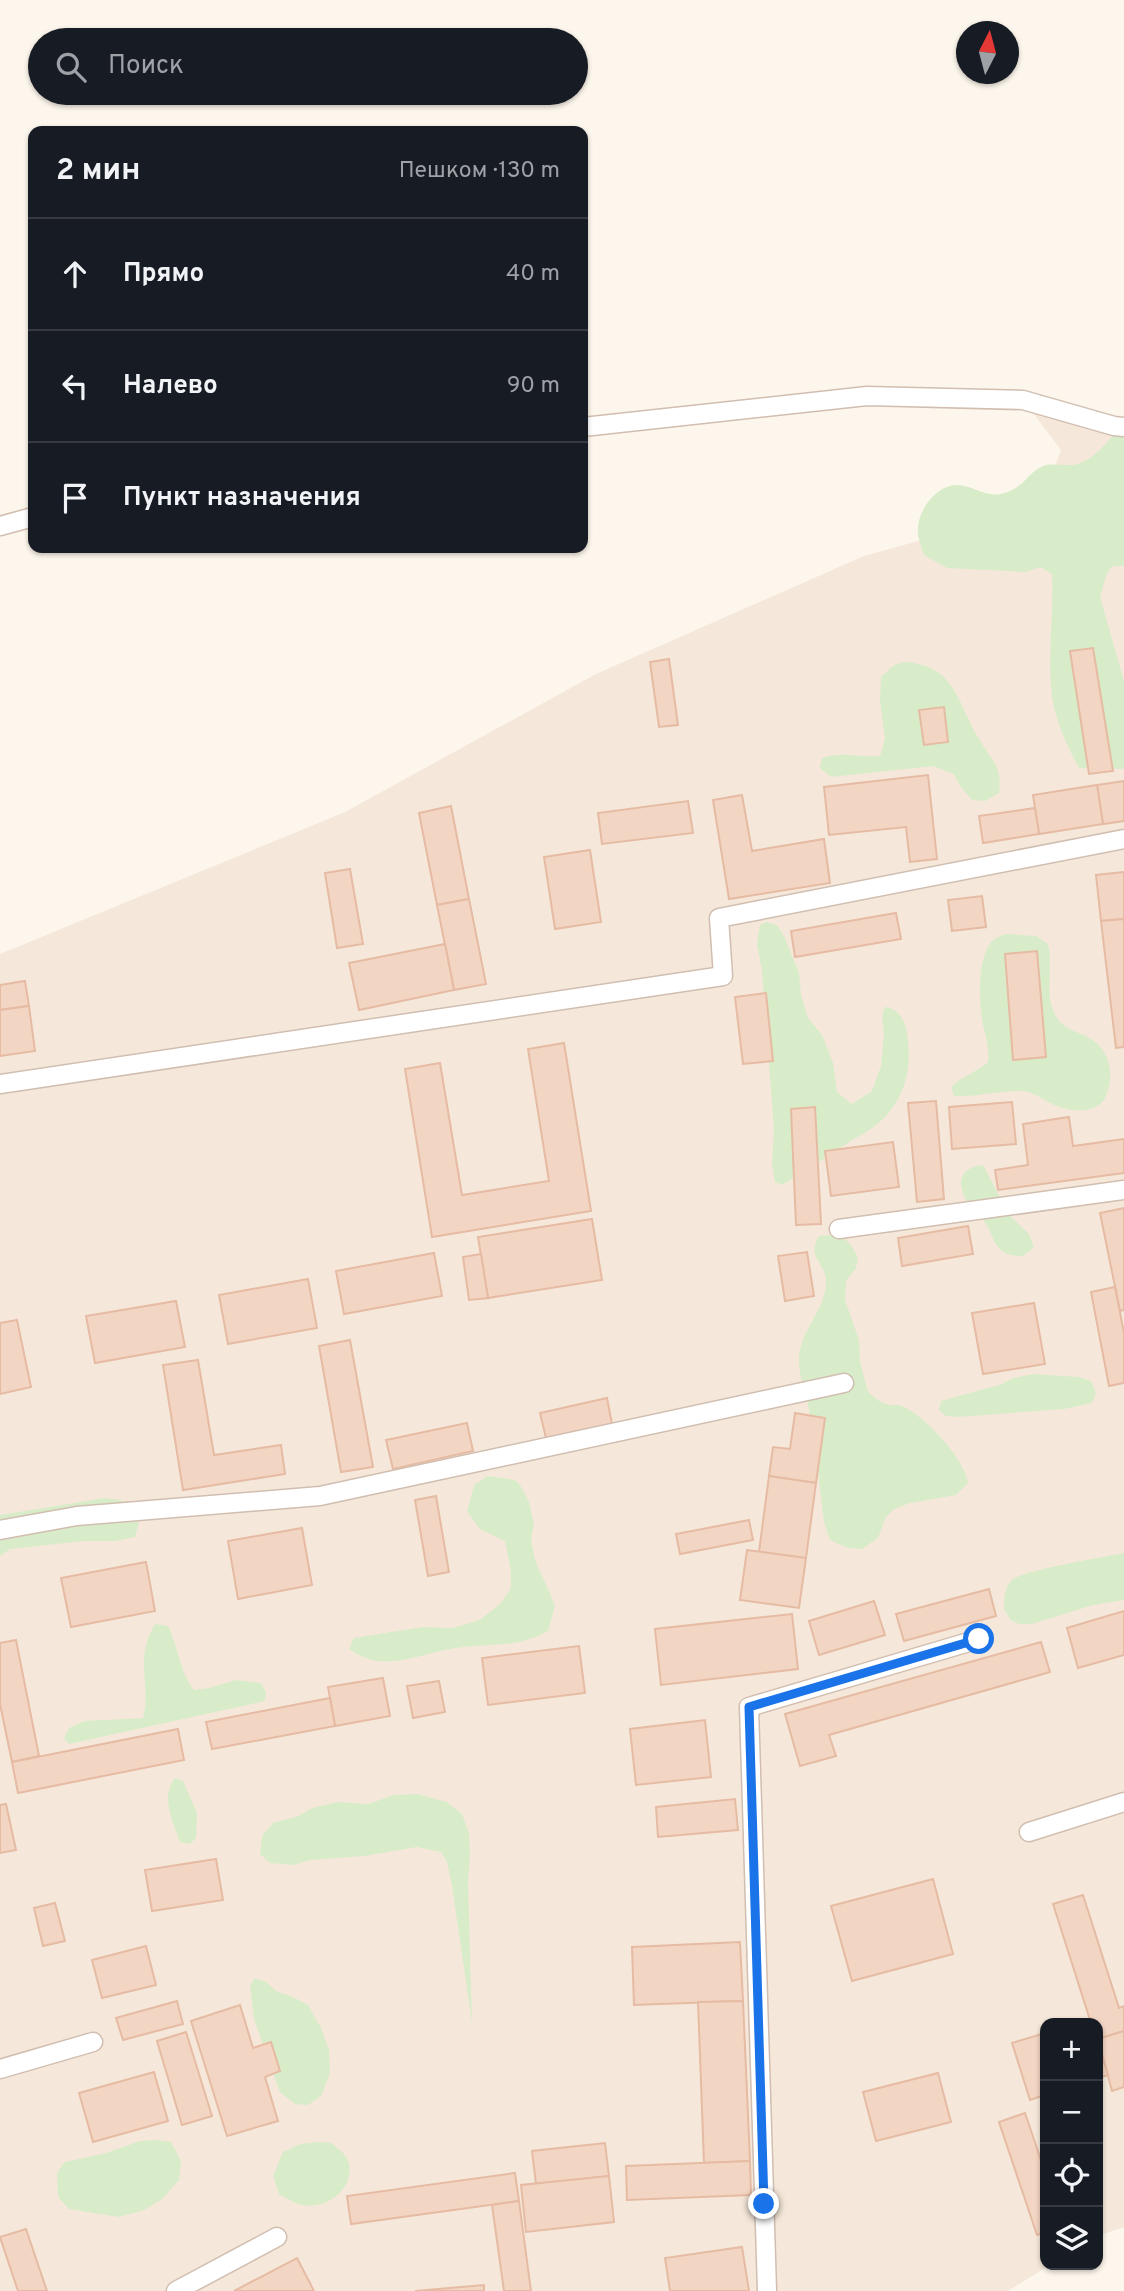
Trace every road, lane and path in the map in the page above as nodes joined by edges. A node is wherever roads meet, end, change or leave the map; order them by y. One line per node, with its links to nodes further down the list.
1 (588, 426): 2 (lane)
2 (1124, 427)
3 (28, 518): 4 (lane)
4 (0, 526)
5 (1124, 839): 6 (lane)
6 (0, 1084)
7 (1124, 1190): 8 (lane)
8 (839, 1229)
9 (844, 1382): 10 (lane)
10 (0, 1530)
11 (979, 1639): 18 (lane)
12 (1124, 1802): 13 (lane)
13 (1028, 1832)
14 (93, 2042): 15 (lane)
15 (0, 2069)
16 (276, 2237): 17 (lane)
17 (176, 2291)
18 (767, 2291)

